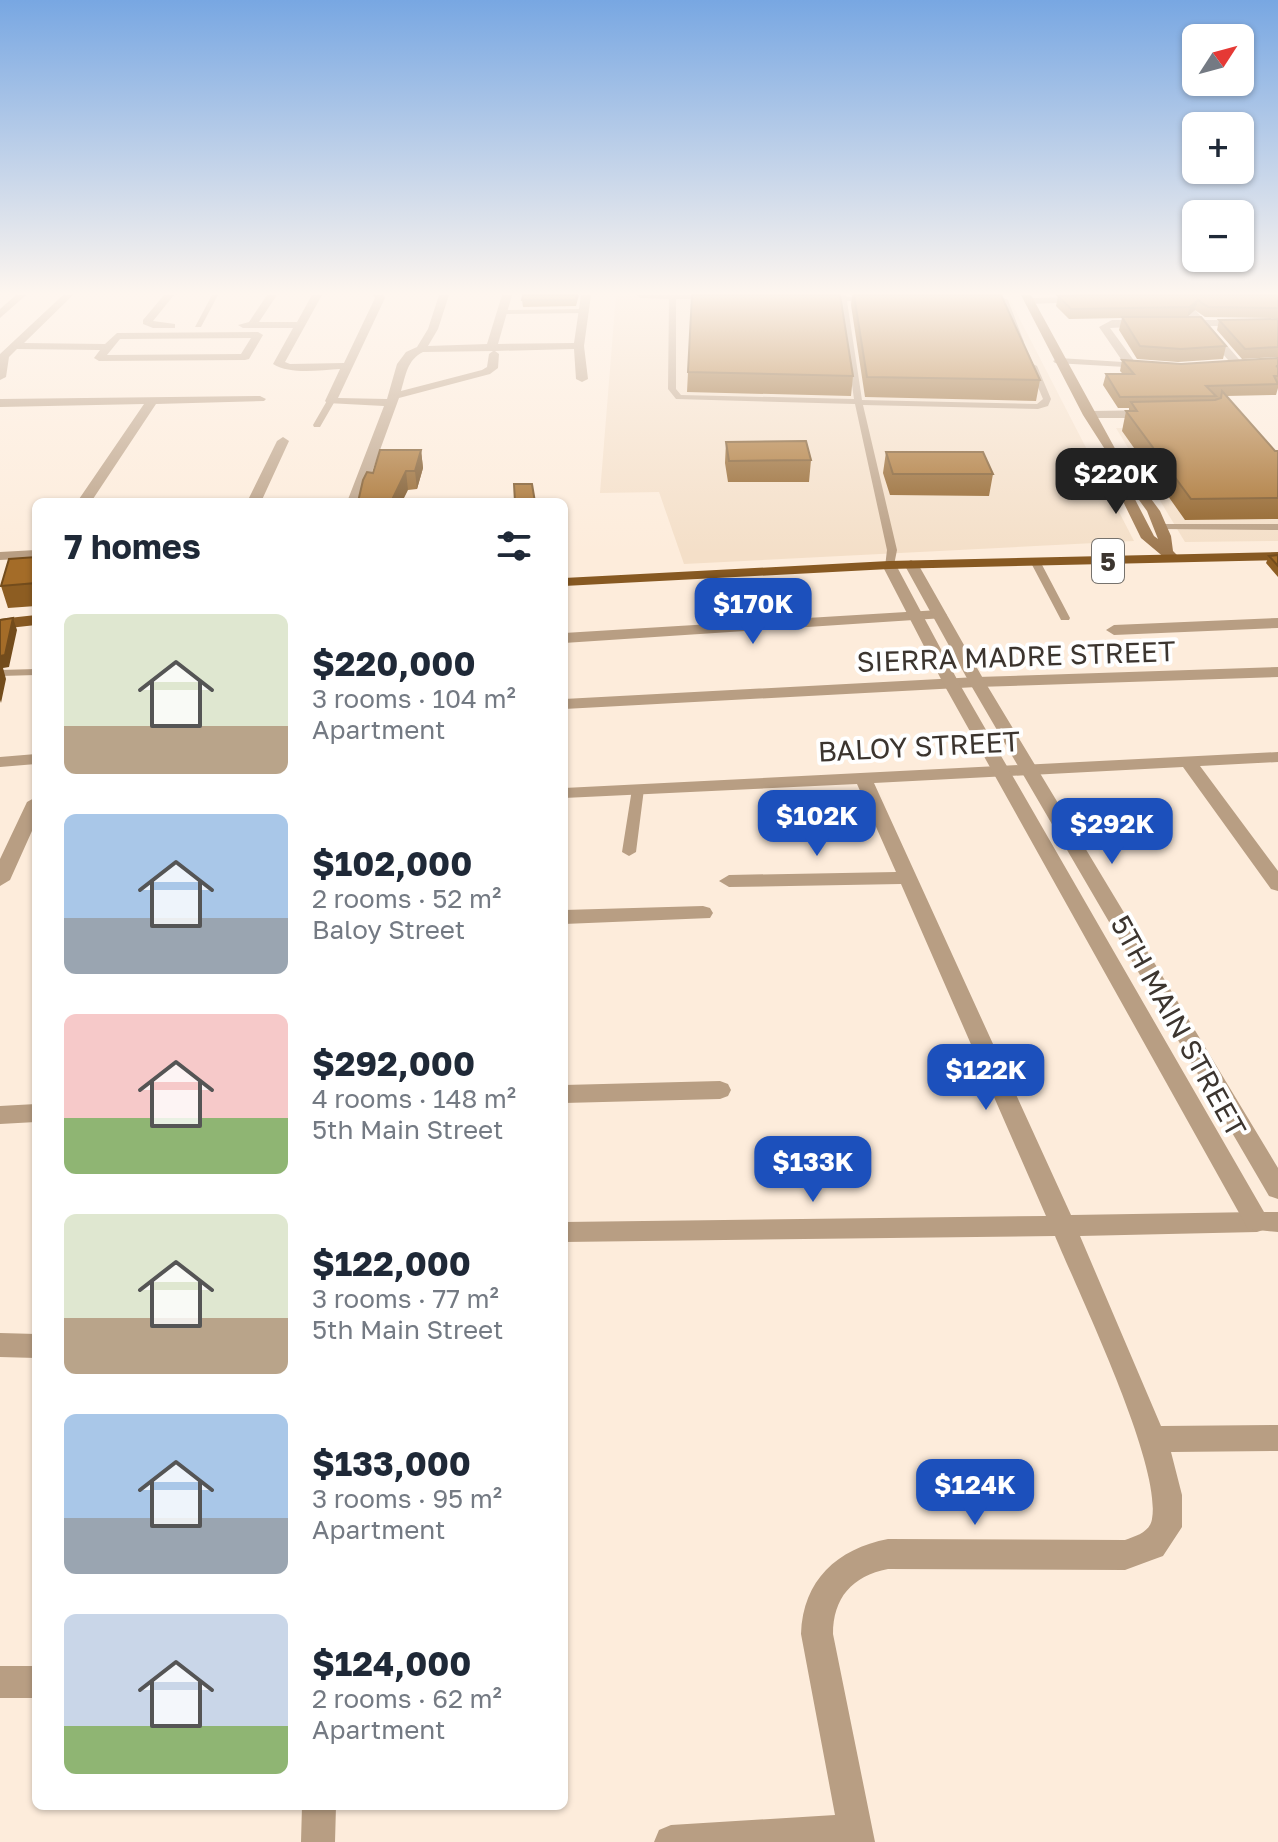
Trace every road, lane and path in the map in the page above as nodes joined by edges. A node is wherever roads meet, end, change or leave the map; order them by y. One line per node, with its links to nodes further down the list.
1 (340, 381): 11 (street)
2 (398, 381): 9 (street)
3 (457, 381): 9 (street)
4 (672, 381): 13 (lane)
5 (856, 381): 13 (lane)
6 (1039, 381): 13 (lane)
7 (1071, 381): 15 (main road)
8 (260, 399): 10 (street)
9 (392, 399): 11 (street); 21 (street)
10 (152, 401): 12 (street); 19 (street)
11 (331, 401): 16 (lane)
12 (0, 403)
13 (859, 404): 29 (lane)
14 (1165, 414): 15 (street)
15 (1091, 415): 18 (main road)
16 (317, 425)
17 (283, 441): 20 (street)
18 (1114, 457): 22 (main road); 26 (main road)
19 (87, 498)
20 (256, 498)
21 (355, 498)
22 (1161, 527): 23 (lane); 26 (main road)
23 (1278, 527)
24 (1278, 548): 26 (main road, 5)
25 (32, 554): 27 (street)
26 (1171, 555): 28 (main road, 5); 30 (main road, 5); 31 (main road, 5)
27 (0, 556)
28 (1278, 556)
29 (890, 558): 32 (main road, 5); 33 (main road, 5); 35 (street, 5TH MAIN STREET)
30 (1035, 561): 31 (main road, 5); 36 (lane)
31 (938, 563): 32 (main road, 5)
32 (911, 564): 34 (street, 5TH MAIN STREET)
33 (568, 582)
34 (939, 615): 35 (street); 45 (street, 5TH MAIN STREET)
35 (916, 616): 41 (street); 46 (street, 5TH MAIN STREET)
36 (1065, 618)
37 (32, 620): 39 (main road)
38 (1278, 623): 40 (street)
39 (0, 624)
40 (1114, 630)
41 (568, 638)
42 (32, 672): 44 (lane)
43 (1278, 672): 45 (street, SIERRA MADRE STREET)
44 (0, 673)
45 (977, 682): 46 (street, SIERRA MADRE STREET); 52 (street, 5TH MAIN STREET)
46 (951, 683): 47 (street, SIERRA MADRE STREET); 53 (street, 5TH MAIN STREET)
47 (568, 704)
48 (1278, 757): 51 (street, BALOY STREET)
49 (32, 759): 50 (street)
50 (0, 762)
51 (1188, 762): 52 (street, BALOY STREET); 62 (street)
52 (1029, 768): 53 (street, BALOY STREET); 69 (street, 5TH MAIN STREET)
53 (1002, 770): 54 (street, BALOY STREET); 70 (street, 5TH MAIN STREET)
54 (863, 777): 55 (street, BALOY STREET); 59 (street)
55 (638, 789): 56 (street, BALOY STREET); 58 (lane)
56 (568, 793)
57 (32, 811): 60 (street)
58 (629, 852)
59 (905, 878): 61 (street); 71 (street)
60 (0, 880)
61 (729, 881)
62 (1278, 885)
63 (703, 913): 64 (street)
64 (568, 917)
65 (720, 1090): 66 (street)
66 (568, 1094)
67 (32, 1113): 68 (street)
68 (0, 1115)
69 (1278, 1189)
70 (1267, 1222): 71 (street)
71 (1063, 1226): 72 (street); 76 (street)
72 (568, 1232)
73 (0, 1345): 74 (street)
74 (32, 1346)
75 (1278, 1438): 76 (street)
76 (1153, 1439): 80 (street)
77 (0, 1682): 78 (street)
78 (32, 1682)
79 (319, 1810): 81 (street)
80 (856, 1836): 82 (street)
81 (318, 1842)
82 (671, 1842)

